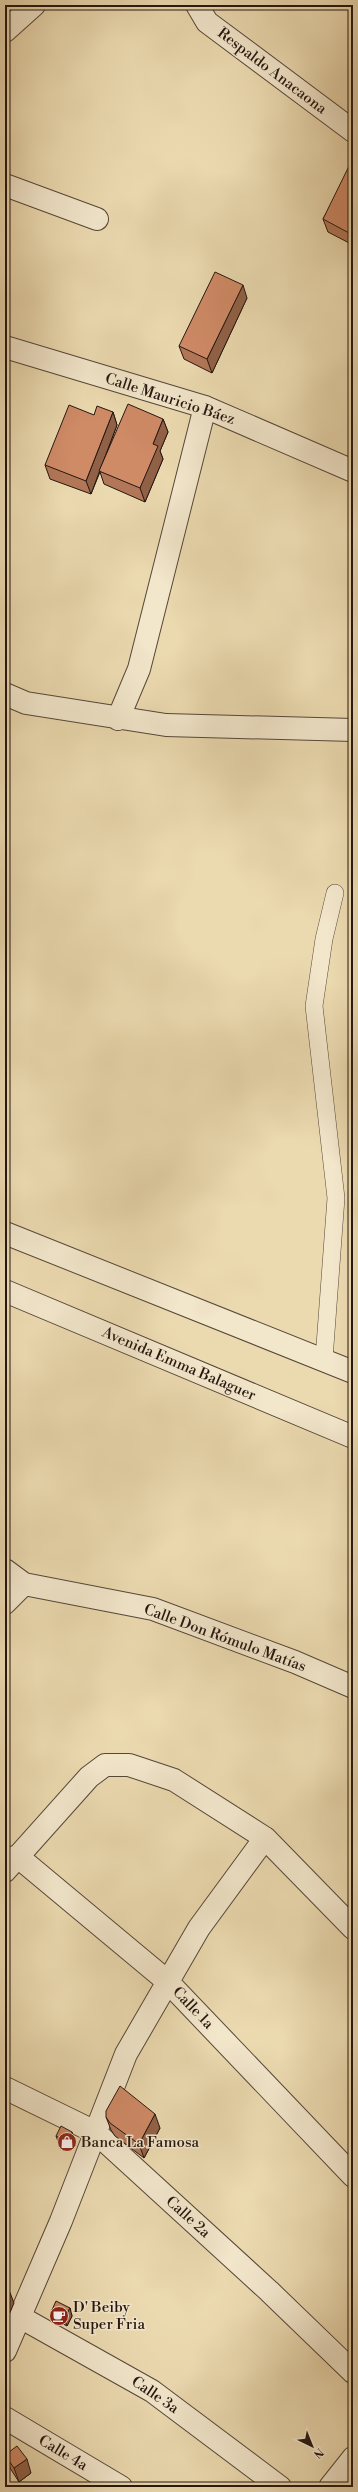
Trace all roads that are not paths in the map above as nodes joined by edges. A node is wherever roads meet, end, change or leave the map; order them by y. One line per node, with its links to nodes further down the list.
1 (34, 5): 3 (street)
2 (197, 5): 4 (street, Respaldo Anacaona)
3 (5, 31)
4 (353, 131)
5 (5, 185): 6 (street)
6 (97, 219)
7 (5, 347): 8 (street, Calle Mauricio Báez)
8 (205, 407): 9 (street, Calle Mauricio Báez); 11 (street)
9 (353, 470)
10 (5, 694): 11 (street)
11 (118, 719): 12 (street)
12 (353, 730)
13 (335, 893): 16 (lane)
14 (5, 1233): 16 (street)
15 (5, 1291): 18 (street, Avenida Emma Balaguer)
16 (324, 1360): 17 (street)
17 (353, 1372)
18 (353, 1437)
19 (5, 1570): 20 (street, Calle Don Rómulo Matías)
20 (24, 1584): 21 (street); 22 (street, Calle Don Rómulo Matías)
21 (5, 1603)
22 (353, 1687)
23 (265, 1838): 24 (street); 25 (street); 26 (street)
24 (11, 1864): 26 (street, Calle 1a)
25 (353, 1928)
26 (167, 1981): 28 (street); 29 (street, Calle 1a)
27 (5, 2088): 28 (street, Calle 2a)
28 (95, 2132): 30 (street); 32 (street, Calle 2a)
29 (353, 2176)
30 (20, 2317): 31 (street); 36 (street, Calle 3a)
31 (5, 2351)
32 (353, 2372)
33 (5, 2418): 35 (street, Calle 4a)
34 (353, 2458): 37 (street)
35 (121, 2487)
36 (280, 2487)
37 (330, 2487)

